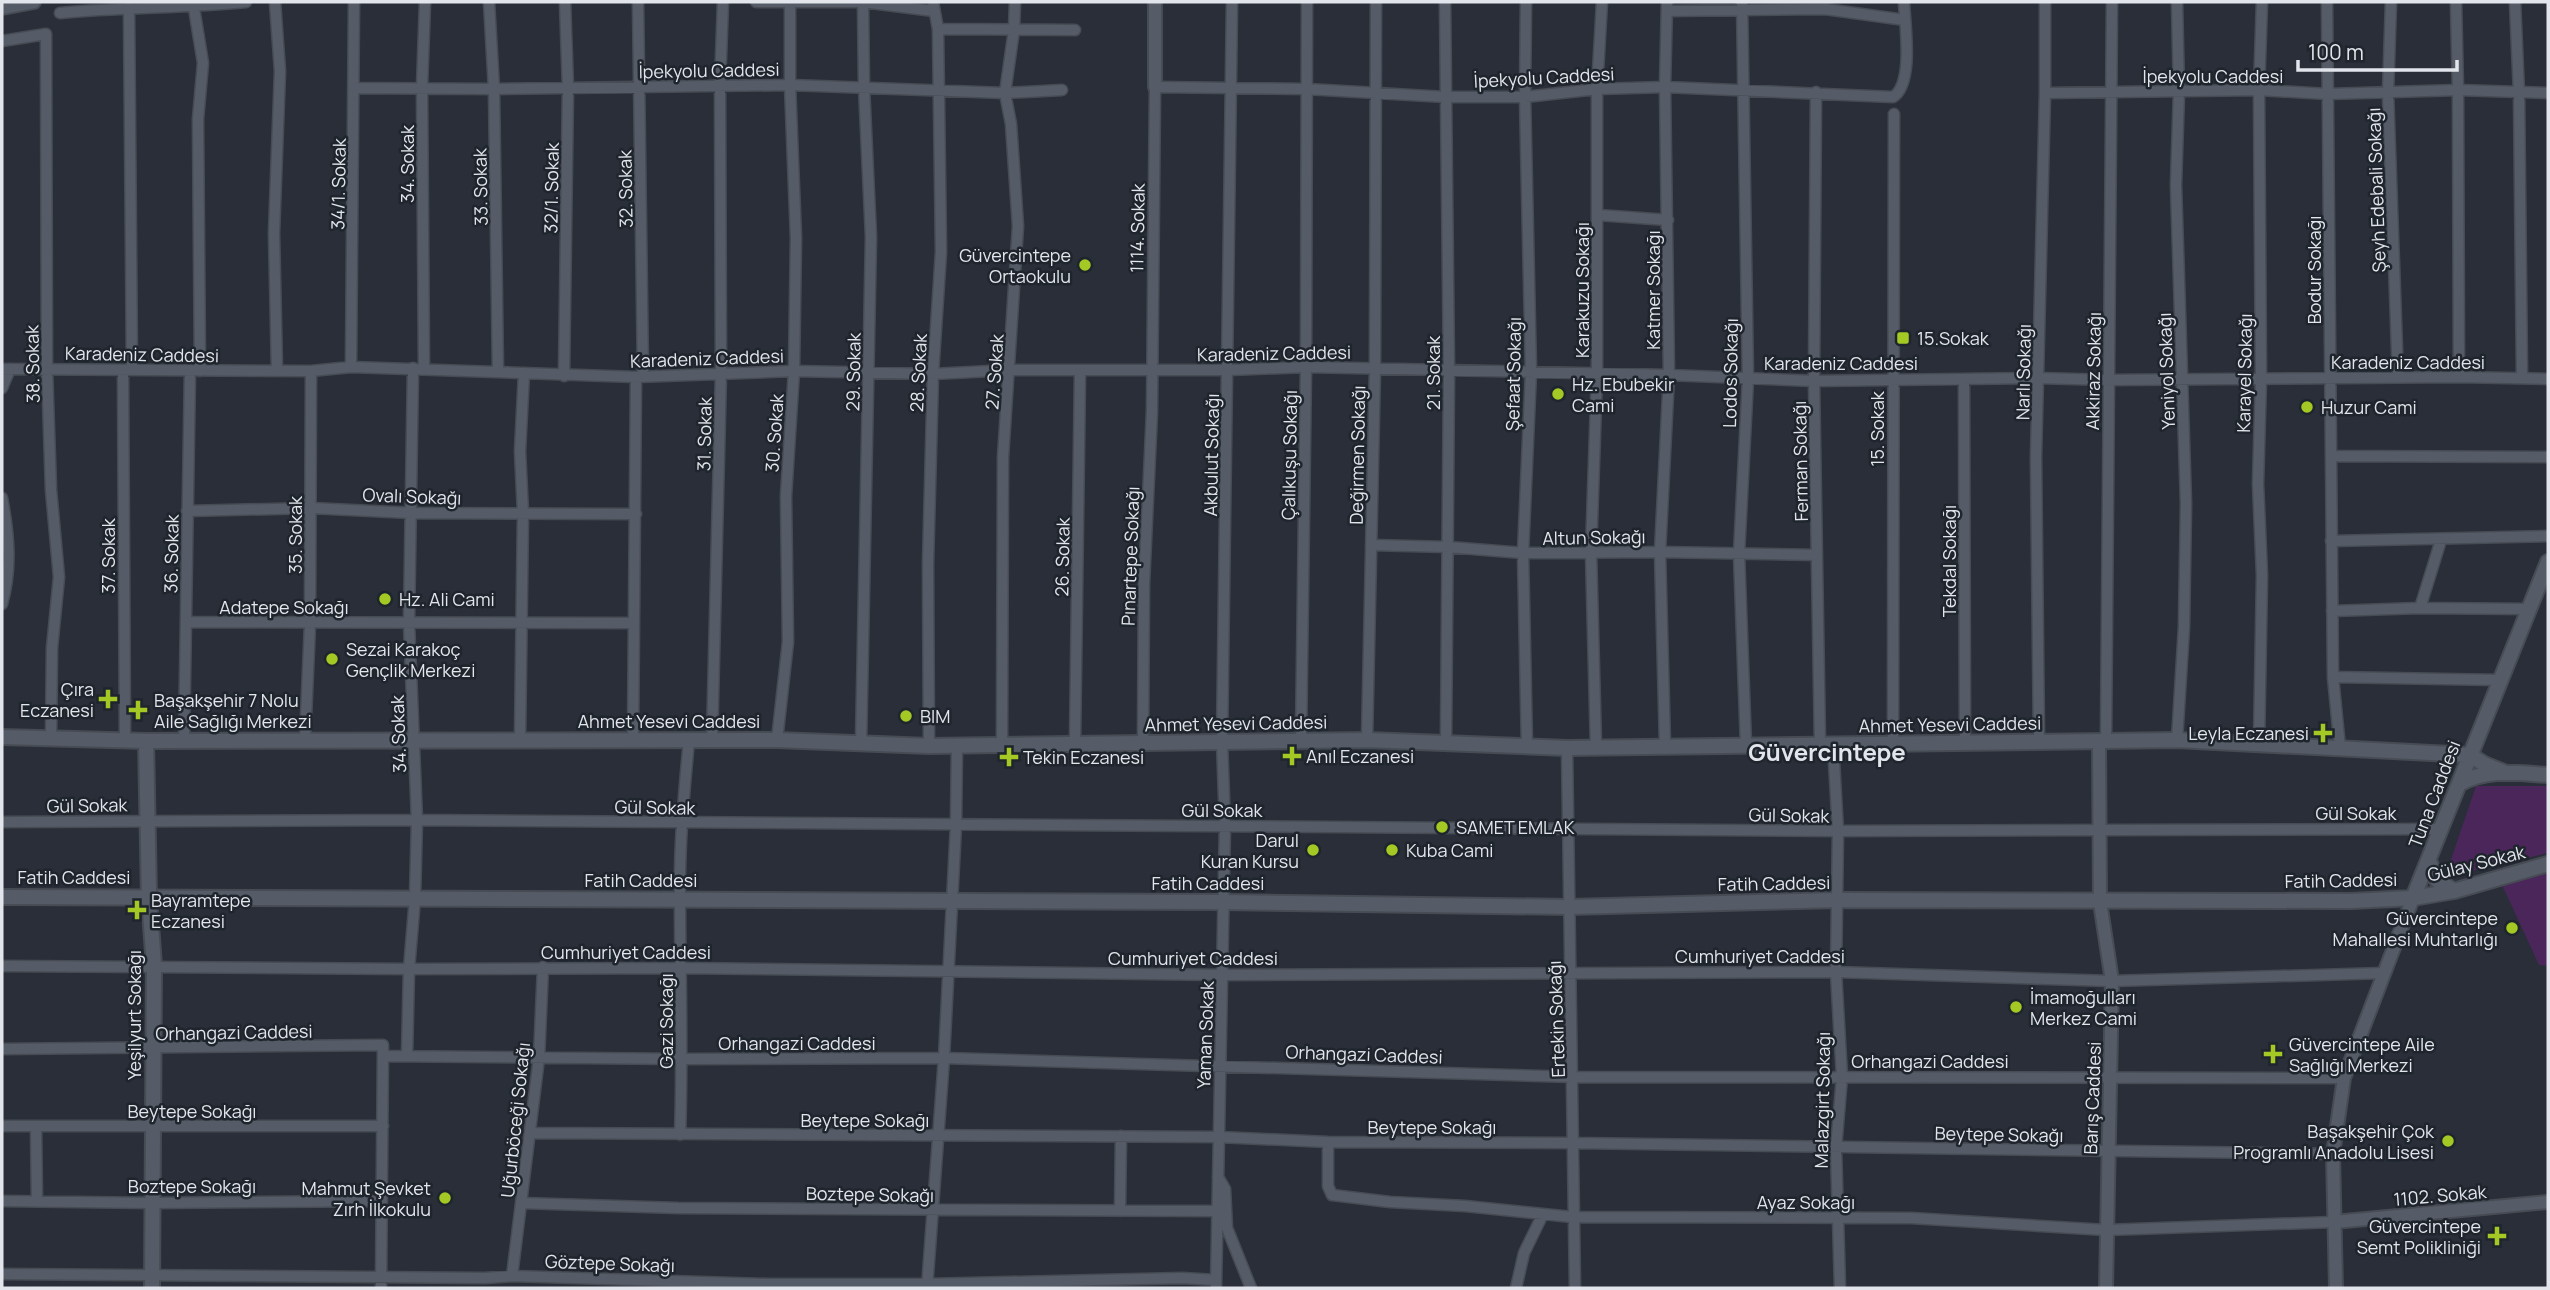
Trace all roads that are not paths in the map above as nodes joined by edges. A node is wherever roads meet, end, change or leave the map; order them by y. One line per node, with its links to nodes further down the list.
1 (34, 2): 35 (street)
2 (246, 2): 30 (street)
3 (275, 2): 83 (street)
4 (354, 2): 48 (street, 34/1. Sokak)
5 (425, 2): 45 (street, 34. Sokak)
6 (489, 2): 52 (street, 33. Sokak)
7 (565, 2): 49 (street, 32/1. Sokak)
8 (638, 2): 44 (street, 32. Sokak)
9 (723, 2): 42 (street, 31. Sokak)
10 (756, 2): 11 (street)
11 (790, 2): 12 (street); 43 (street, 30. Sokak)
12 (863, 2): 31 (street); 50 (street, 29. Sokak)
13 (1015, 2): 39 (street, 27. Sokak)
14 (1155, 2): 46 (street)
15 (1232, 2): 51 (street, Akbulut Sokağı)
16 (1307, 2): 54 (street, Çalıkuşu Sokağı)
17 (1376, 2): 60 (street, Değirmen Sokağı)
18 (1445, 2): 70 (street, 21. Sokak)
19 (1526, 2): 71 (street, Şefaat Sokağı)
20 (1602, 2): 55 (street, Karakuzu Sokağı)
21 (1904, 2): 37 (street)
22 (2045, 2): 65 (street, Narlı Sokağı)
23 (2112, 2): 62 (street, Akkiraz Sokağı)
24 (2176, 2): 63 (street, Yeniyol Sokağı)
25 (2262, 2): 58 (street, Karayel Sokağı)
26 (2327, 2): 69 (street, Bodur Sokağı)
27 (2391, 2): 66 (street, Şeyh Edebali Sokağı)
28 (2456, 2): 59 (street)
29 (2515, 2): 67 (street)
30 (194, 4): 34 (street); 82 (street, 36. Sokak)
31 (934, 6): 38 (street, 28. Sokak)
32 (1667, 6): 33 (street); 47 (street, Katmer Sokağı)
33 (1743, 6): 37 (street); 57 (street, Lodos Sokağı)
34 (130, 7): 36 (street); 81 (street, 37. Sokak)
35 (2, 8)
36 (60, 13)
37 (1905, 20): 61 (street, İpekyolu Caddesi)
38 (938, 29): 39 (street); 53 (street, 28. Sokak)
39 (1014, 30): 40 (street); 64 (street, 27. Sokak)
40 (1075, 30)
41 (2, 41): 80 (street, 38. Sokak)
42 (720, 85): 43 (street, İpekyolu Caddesi); 44 (street, İpekyolu Caddesi); 91 (street, 31. Sokak)
43 (790, 85): 50 (street, İpekyolu Caddesi); 89 (street, 30. Sokak)
44 (638, 86): 49 (street, İpekyolu Caddesi); 100 (street, 32. Sokak)
45 (422, 87): 48 (street, İpekyolu Caddesi); 52 (street, İpekyolu Caddesi); 77 (street, 34. Sokak)
46 (1155, 87): 51 (street, İpekyolu Caddesi); 85 (street, 1114. Sokak)
47 (1665, 87): 55 (street, İpekyolu Caddesi); 57 (street, İpekyolu Caddesi); 74 (street, Katmer Sokağı)
48 (355, 88): 75 (street, 34/1. Sokak)
49 (568, 88): 52 (street, İpekyolu Caddesi); 99 (street, 32/1. Sokak)
50 (864, 88): 53 (street, İpekyolu Caddesi); 95 (street, 29. Sokak)
51 (1230, 88): 54 (street, İpekyolu Caddesi); 86 (street, Akbulut Sokağı)
52 (494, 89): 90 (street, 33. Sokak)
53 (938, 89): 64 (street, İpekyolu Caddesi); 97 (street, 28. Sokak)
54 (1307, 89): 60 (street, İpekyolu Caddesi); 76 (street, Çalıkuşu Sokağı)
55 (1597, 89): 71 (street, İpekyolu Caddesi); 73 (street, Karakuzu Sokağı)
56 (1062, 90): 64 (street, İpekyolu Caddesi)
57 (1744, 90): 61 (street, İpekyolu Caddesi); 107 (street, Lodos Sokağı)
58 (2259, 90): 63 (street, İpekyolu Caddesi); 69 (street, İpekyolu Caddesi); 104 (street, Karayel Sokağı)
59 (2458, 90): 66 (street, İpekyolu Caddesi); 67 (street, İpekyolu Caddesi); 101 (street)
60 (1375, 92): 70 (street, İpekyolu Caddesi); 78 (street, Değirmen Sokağı)
61 (1816, 92): 113 (street, Ferman Sokağı)
62 (2112, 92): 63 (street, İpekyolu Caddesi); 65 (street, İpekyolu Caddesi); 112 (street, Akkiraz Sokağı)
63 (2179, 92): 109 (street, Yeniyol Sokağı)
64 (1004, 93): 84 (street, 27. Sokak)
65 (2045, 93): 103 (street, Narlı Sokağı)
66 (2388, 93): 69 (street, İpekyolu Caddesi); 106 (street, Şeyh Edebali Sokağı)
67 (2519, 93): 68 (street, İpekyolu Caddesi); 102 (street)
68 (2548, 93)
69 (2328, 94): 105 (street, Bodur Sokağı)
70 (1446, 97): 71 (street, İpekyolu Caddesi); 87 (street, 21. Sokak)
71 (1525, 97): 93 (street, Şefaat Sokağı)
72 (1894, 114): 111 (street, 15. Sokak)
73 (1598, 215): 74 (street); 96 (street, Karakuzu Sokağı)
74 (1668, 220): 98 (street, Katmer Sokağı)
75 (351, 367): 77 (street, Karadeniz Caddesi); 88 (street, Karadeniz Caddesi)
76 (1306, 367): 78 (street, Karadeniz Caddesi); 86 (street, Karadeniz Caddesi); 155 (street, Çalıkuşu Sokağı)
77 (418, 368): 90 (street, Karadeniz Caddesi); 120 (street, 34. Sokak)
78 (1375, 368): 87 (street, Karadeniz Caddesi); 126 (street, Değirmen Sokağı)
79 (6, 369): 80 (street, Karadeniz Caddesi); 114 (street)
80 (47, 369): 81 (street, Karadeniz Caddesi); 147 (street, 38. Sokak)
81 (127, 369): 82 (street, Karadeniz Caddesi); 150 (street, 37. Sokak)
82 (195, 370): 83 (street, Karadeniz Caddesi); 119 (street, 36. Sokak)
83 (277, 370): 88 (street, Karadeniz Caddesi)
84 (1010, 370): 92 (street, Karadeniz Caddesi); 97 (street, Karadeniz Caddesi); 176 (street, 27. Sokak)
85 (1151, 370): 86 (street, Karadeniz Caddesi); 92 (street, Karadeniz Caddesi); 167 (street, Pınartepe Sokağı)
86 (1229, 370): 161 (street, Akbulut Sokağı)
87 (1449, 370): 93 (street, Karadeniz Caddesi); 127 (street, 21. Sokak)
88 (310, 371): 118 (street, 35. Sokak)
89 (794, 371): 91 (street, Karadeniz Caddesi); 95 (street, Karadeniz Caddesi); 154 (street, 30. Sokak)
90 (498, 372): 94 (street, Karadeniz Caddesi)
91 (720, 372): 100 (street, Karadeniz Caddesi); 160 (street, 31. Sokak)
92 (1080, 372): 166 (street, 26. Sokak)
93 (1531, 372): 96 (street, Karadeniz Caddesi); 130 (street, Şefaat Sokağı)
94 (524, 373): 99 (street, Karadeniz Caddesi); 121 (street)
95 (868, 373): 97 (street, Karadeniz Caddesi); 165 (street, 29. Sokak)
96 (1597, 373): 98 (street, Karadeniz Caddesi); 128 (street, Karakuzu Sokağı)
97 (933, 374): 174 (street, 28. Sokak)
98 (1669, 375): 107 (street, Karadeniz Caddesi); 129 (street, Katmer Sokağı)
99 (564, 376): 100 (street, Karadeniz Caddesi)
100 (640, 376): 122 (street, 32. Sokak)
101 (2459, 377): 102 (street, Karadeniz Caddesi); 106 (street, Karadeniz Caddesi)
102 (2522, 377): 110 (street, Karadeniz Caddesi)
103 (2038, 378): 108 (street, Karadeniz Caddesi); 112 (street, Karadeniz Caddesi); 163 (street, Narlı Sokağı)
104 (2261, 378): 105 (street, Karadeniz Caddesi); 109 (street, Karadeniz Caddesi); 171 (street, Karayel Sokağı)
105 (2330, 378): 106 (street, Karadeniz Caddesi); 115 (street, Bodur Sokağı)
106 (2398, 378)
107 (1748, 379): 113 (street, Karadeniz Caddesi); 131 (street, Lodos Sokağı)
108 (1964, 379): 111 (street, Karadeniz Caddesi); 164 (street, Tekdal Sokağı)
109 (2182, 379): 112 (street, Karadeniz Caddesi); 157 (street, Yeniyol Sokağı)
110 (2548, 379)
111 (1892, 380): 113 (street, Karadeniz Caddesi); 170 (street, 15. Sokak)
112 (2109, 380): 162 (street, Akkiraz Sokağı)
113 (1814, 381): 132 (street, Ferman Sokağı)
114 (2, 388)
115 (2331, 456): 116 (street); 125 (street, Bodur Sokağı)
116 (2548, 457)
117 (2, 498): 134 (street)
118 (311, 508): 119 (street, Ovalı Sokağı); 120 (street, Ovalı Sokağı); 142 (street, 35. Sokak)
119 (187, 511): 138 (street, 36. Sokak)
120 (411, 513): 121 (street, Ovalı Sokağı); 139 (street, 34. Sokak)
121 (523, 513): 122 (street, Ovalı Sokağı); 140 (street)
122 (636, 514): 141 (street, 32. Sokak)
123 (2548, 536): 124 (street)
124 (2441, 540): 125 (street); 135 (street)
125 (2331, 541): 137 (street, Bodur Sokağı)
126 (1371, 545): 127 (street, Altun Sokağı); 156 (street, Değirmen Sokağı)
127 (1448, 547): 130 (street, Altun Sokağı); 168 (street, 21. Sokak)
128 (1591, 552): 129 (street, Altun Sokağı); 130 (street, Altun Sokağı); 178 (street, Karakuzu Sokağı)
129 (1660, 552): 131 (street, Altun Sokağı); 172 (street, Katmer Sokağı)
130 (1523, 553): 177 (street, Şefaat Sokağı)
131 (1739, 554): 132 (street, Altun Sokağı); 173 (street, Lodos Sokağı)
132 (1817, 555): 169 (street, Ferman Sokağı)
133 (2548, 562): 136 (main road, Tuna Caddesi)
134 (2, 604)
135 (2420, 608): 136 (street); 137 (street)
136 (2530, 610): 144 (main road, Tuna Caddesi)
137 (2332, 611): 143 (street, Bodur Sokağı)
138 (186, 622): 142 (street, Adatepe Sokağı); 151 (street, 36. Sokak)
139 (410, 623): 140 (street, Adatepe Sokağı); 142 (street, Adatepe Sokağı); 148 (street, 34. Sokak)
140 (520, 623): 141 (street, Adatepe Sokağı); 149 (street)
141 (634, 623): 152 (street, 32. Sokak)
142 (310, 624): 159 (street, 35. Sokak)
143 (2333, 677): 144 (street); 180 (street, Bodur Sokağı)
144 (2499, 680): 145 (main road, Tuna Caddesi)
145 (2482, 726): 181 (main road, Tuna Caddesi); 182 (main road)
146 (2, 737): 147 (main road, Ahmet Yesevi Caddesi)
147 (51, 739): 150 (main road, Ahmet Yesevi Caddesi)
148 (414, 739): 149 (main road, Ahmet Yesevi Caddesi); 159 (main road, Ahmet Yesevi Caddesi); 186 (street, 34. Sokak)
149 (520, 739): 152 (main road, Ahmet Yesevi Caddesi)
150 (125, 740): 158 (main road, Ahmet Yesevi Caddesi)
151 (184, 740): 158 (main road, Ahmet Yesevi Caddesi); 159 (main road, Ahmet Yesevi Caddesi)
152 (633, 740): 153 (main road, Ahmet Yesevi Caddesi)
153 (689, 740): 160 (main road, Ahmet Yesevi Caddesi); 188 (street, Gazi Sokağı)
154 (777, 740): 160 (main road, Ahmet Yesevi Caddesi); 165 (main road, Ahmet Yesevi Caddesi)
155 (1301, 740): 156 (main road, Ahmet Yesevi Caddesi); 161 (main road, Ahmet Yesevi Caddesi)
156 (1367, 740): 168 (main road, Ahmet Yesevi Caddesi)
157 (2177, 740): 162 (main road, Ahmet Yesevi Caddesi); 171 (main road, Ahmet Yesevi Caddesi)
158 (146, 741): 185 (main road, Yeşilyurt Sokağı)
159 (305, 741)
160 (712, 741)
161 (1222, 741): 167 (main road, Ahmet Yesevi Caddesi); 190 (street, Yaman Sokak)
162 (2102, 741): 163 (main road, Ahmet Yesevi Caddesi); 192 (street, Barış Caddesi)
163 (2039, 742): 164 (main road, Ahmet Yesevi Caddesi)
164 (1965, 743): 170 (main road, Ahmet Yesevi Caddesi)
165 (861, 744): 174 (main road, Ahmet Yesevi Caddesi)
166 (1074, 744): 167 (main road, Ahmet Yesevi Caddesi); 176 (main road, Ahmet Yesevi Caddesi)
167 (1143, 744)
168 (1446, 744): 177 (main road, Ahmet Yesevi Caddesi)
169 (1826, 744): 170 (main road, Ahmet Yesevi Caddesi); 173 (main road, Ahmet Yesevi Caddesi); 194 (street, Malazgirt Sokağı)
170 (1894, 744)
171 (2259, 744): 180 (main road, Ahmet Yesevi Caddesi)
172 (1665, 745): 173 (main road, Ahmet Yesevi Caddesi); 178 (main road, Ahmet Yesevi Caddesi)
173 (1746, 745)
174 (929, 746): 175 (main road, Ahmet Yesevi Caddesi)
175 (957, 746): 176 (main road, Ahmet Yesevi Caddesi); 189 (street)
176 (1002, 746)
177 (1527, 747): 179 (main road, Ahmet Yesevi Caddesi)
178 (1596, 747): 179 (main road, Ahmet Yesevi Caddesi)
179 (1567, 748): 191 (street, Ertekin Sokağı)
180 (2340, 748): 181 (main road, Ahmet Yesevi Caddesi)
181 (2470, 755): 182 (main road); 184 (main road, Tuna Caddesi)
182 (2501, 771): 183 (main road); 184 (main road)
183 (2548, 775)
184 (2459, 784): 193 (main road, Tuna Caddesi)
185 (147, 820): 186 (street, Gül Sokak); 187 (street, Gül Sokak); 199 (main road, Yeşilyurt Sokağı)
186 (417, 820): 188 (street, Gül Sokak); 200 (street, 34. Sokak)
187 (2, 822)
188 (682, 823): 189 (street, Gül Sokak); 202 (street, Gazi Sokağı)
189 (956, 825): 190 (street, Gül Sokak); 204 (street)
190 (1225, 825): 191 (street, Gül Sokak); 205 (street, Yaman Sokak)
191 (1567, 828): 194 (street, Gül Sokak); 207 (street, Ertekin Sokağı)
192 (2100, 829): 193 (street, Gül Sokak); 194 (street, Gül Sokak); 206 (street, Barış Caddesi)
193 (2441, 829): 195 (main road, Tuna Caddesi)
194 (1838, 831): 203 (street, Malazgirt Sokağı)
195 (2429, 861): 197 (main road); 201 (main road, Tuna Caddesi)
196 (2548, 864): 197 (main road, Gülay Sokak)
197 (2454, 891): 201 (main road, Gülay Sokak)
198 (2, 897): 199 (main road, Fatih Caddesi)
199 (149, 897): 200 (main road, Fatih Caddesi); 209 (main road, Yeşilyurt Sokağı)
200 (415, 898): 202 (main road, Fatih Caddesi); 212 (street, 34. Sokak)
201 (2413, 898): 206 (main road, Fatih Caddesi); 216 (street, Tuna Caddesi)
202 (680, 899): 204 (main road, Fatih Caddesi); 211 (street, Gazi Sokağı)
203 (1838, 900): 206 (main road, Fatih Caddesi); 207 (main road, Fatih Caddesi); 215 (street, Malazgirt Sokağı)
204 (952, 901): 205 (main road, Fatih Caddesi); 213 (street)
205 (1222, 902): 207 (main road, Fatih Caddesi); 217 (street, Yaman Sokak)
206 (2100, 902): 218 (street, Barış Caddesi)
207 (1569, 907): 214 (street, Ertekin Sokağı)
208 (2, 966): 209 (street, Cumhuriyet Caddesi)
209 (154, 966): 212 (street, Cumhuriyet Caddesi); 220 (main road, Yeşilyurt Sokağı)
210 (543, 967): 211 (street, Cumhuriyet Caddesi); 212 (street, Cumhuriyet Caddesi); 223 (street, Uğurböceği Sokağı)
211 (682, 968): 213 (street, Cumhuriyet Caddesi); 225 (street, Gazi Sokağı)
212 (409, 969): 222 (street, 34. Sokak)
213 (947, 971): 217 (street, Cumhuriyet Caddesi); 224 (street)
214 (1569, 971): 215 (street, Cumhuriyet Caddesi); 217 (street, Cumhuriyet Caddesi); 227 (street, Ertekin Sokağı)
215 (1836, 972): 218 (street, Cumhuriyet Caddesi); 228 (street, Malazgirt Sokağı)
216 (2384, 973): 218 (street, Cumhuriyet Caddesi); 230 (street, Tuna Caddesi)
217 (1223, 975): 226 (street, Yaman Sokak)
218 (2112, 981): 229 (street, Barış Caddesi)
219 (2, 1049): 220 (street, Orhangazi Caddesi)
220 (154, 1049): 221 (street, Orhangazi Caddesi); 234 (main road, Yeşilyurt Sokağı)
221 (383, 1051): 222 (street, Orhangazi Caddesi); 233 (street)
222 (407, 1056): 223 (street, Orhangazi Caddesi)
223 (539, 1058): 225 (street, Orhangazi Caddesi); 235 (street, Uğurböceği Sokağı)
224 (944, 1058): 225 (street, Orhangazi Caddesi); 226 (street, Orhangazi Caddesi); 237 (street)
225 (683, 1059): 236 (street, Gazi Sokağı)
226 (1219, 1065): 227 (street, Orhangazi Caddesi); 239 (street, Yaman Sokak)
227 (1574, 1077): 228 (street, Orhangazi Caddesi); 241 (street, Ertekin Sokağı)
228 (1842, 1077): 229 (street, Orhangazi Caddesi); 242 (street, Malazgirt Sokağı)
229 (2110, 1077): 230 (street, Orhangazi Caddesi); 243 (street, Barış Caddesi)
230 (2344, 1078): 244 (street, Tuna Caddesi)
231 (2, 1126): 232 (street, Beytepe Sokağı)
232 (36, 1126): 234 (street, Beytepe Sokağı); 247 (street)
233 (383, 1126): 234 (street, Beytepe Sokağı); 248 (street)
234 (153, 1127): 250 (main road, Yeşilyurt Sokağı)
235 (530, 1133): 236 (street, Beytepe Sokağı); 251 (street, Uğurböceği Sokağı)
236 (680, 1135): 237 (street, Beytepe Sokağı)
237 (938, 1136): 238 (street, Beytepe Sokağı); 252 (street)
238 (1121, 1136): 239 (street, Beytepe Sokağı); 253 (street)
239 (1219, 1137): 240 (street, Beytepe Sokağı); 245 (street, Yaman Sokak)
240 (1328, 1142): 241 (street, Beytepe Sokağı); 255 (street, Ayaz Sokağı)
241 (1575, 1143): 242 (street, Beytepe Sokağı); 256 (street, Ertekin Sokağı)
242 (1836, 1148): 243 (street, Beytepe Sokağı); 257 (street, Malazgirt Sokağı)
243 (2108, 1152): 244 (street, Beytepe Sokağı); 259 (street, Barış Caddesi)
244 (2333, 1154): 258 (street, Tuna Caddesi)
245 (1217, 1176): 254 (street, Yaman Sokak); 267 (street)
246 (2, 1201): 247 (street, Boztepe Sokağı)
247 (37, 1201): 250 (street, Boztepe Sokağı)
248 (382, 1201): 250 (street, Boztepe Sokağı); 263 (street)
249 (2548, 1202): 258 (street, 1102. Sokak)
250 (152, 1203): 262 (main road, Yeşilyurt Sokağı)
251 (522, 1203): 252 (street, Boztepe Sokağı); 261 (street, Uğurböceği Sokağı)
252 (932, 1210): 253 (street, Boztepe Sokağı); 266 (street)
253 (1120, 1211): 254 (street, Boztepe Sokağı)
254 (1217, 1211): 265 (street, Yaman Sokak)
255 (1543, 1214): 256 (street, Ayaz Sokağı); 268 (street)
256 (1573, 1217): 257 (street, Ayaz Sokağı); 269 (street, Ertekin Sokağı)
257 (1838, 1217): 259 (street, Ayaz Sokağı); 270 (street, Malazgirt Sokağı)
258 (2334, 1222): 259 (street, Ayaz Sokağı); 272 (street, Tuna Caddesi)
259 (2106, 1230): 271 (street, Barış Caddesi)
260 (2, 1274): 262 (street, Göztepe Sokağı)
261 (512, 1276): 264 (street, Göztepe Sokağı); 266 (street, Göztepe Sokağı)
262 (152, 1281): 263 (street, Göztepe Sokağı)
263 (381, 1283): 264 (street, Göztepe Sokağı)
264 (486, 1283)
265 (1216, 1284): 266 (street, Göztepe Sokağı)
266 (927, 1286)
267 (1251, 1288)
268 (1516, 1288)
269 (1575, 1288)
270 (1840, 1288)
271 (2106, 1288)
272 (2336, 1288)

